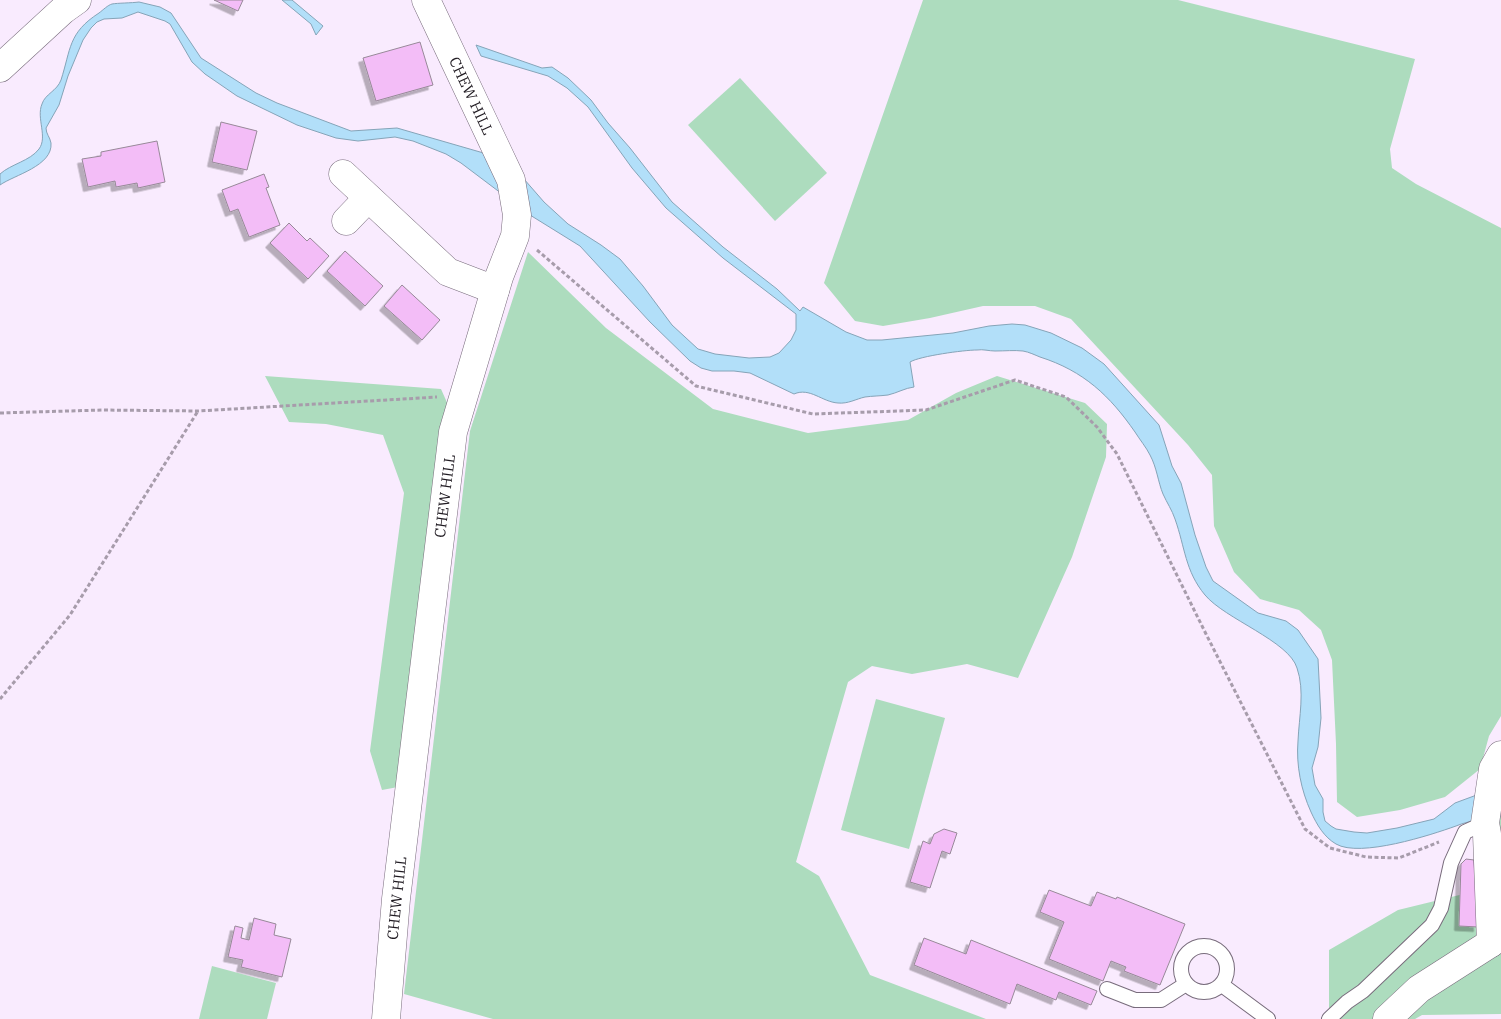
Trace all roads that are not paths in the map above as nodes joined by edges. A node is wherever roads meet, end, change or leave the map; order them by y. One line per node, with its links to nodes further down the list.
1 (78, 0): 3 (street)
2 (426, 0): 7 (street, CHEW HILL)
3 (0, 68)
4 (342, 174): 5 (street)
5 (368, 198): 6 (street); 7 (street)
6 (346, 221)
7 (495, 290): 14 (street, CHEW HILL)
8 (1497, 762): 9 (street)
9 (1475, 828): 10 (street); 16 (lane)
10 (1496, 946): 17 (street)
11 (1186, 984): 12 (lane); 12 (lane); 13 (lane)
12 (1222, 985): 15 (lane)
13 (1107, 989)
14 (386, 1019)
15 (1268, 1019)
16 (1329, 1019)
17 (1387, 1019)

